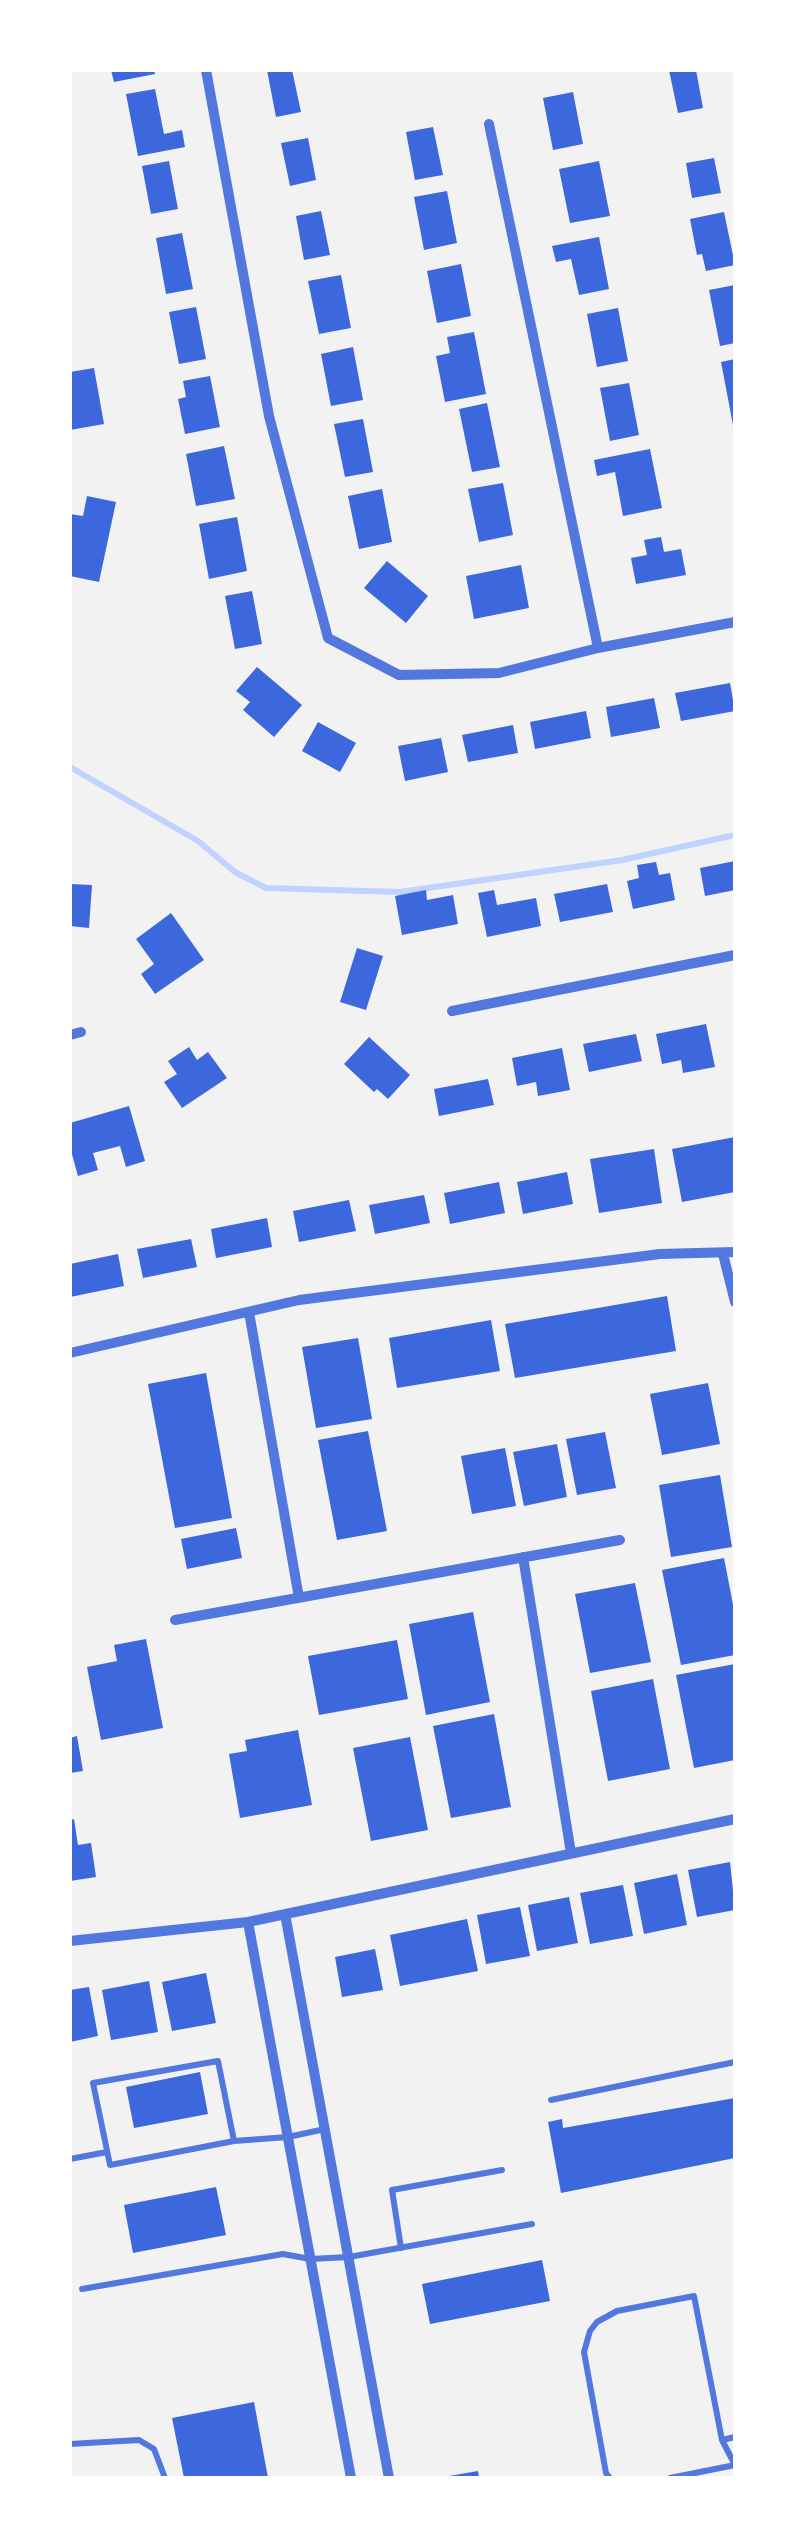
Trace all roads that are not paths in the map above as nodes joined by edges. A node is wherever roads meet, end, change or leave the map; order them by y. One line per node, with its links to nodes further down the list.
1 (206, 70): 4 (street)
2 (489, 124): 4 (street)
3 (735, 622): 4 (street)
4 (598, 648)
5 (735, 955): 6 (street)
6 (452, 1010)
7 (729, 1253): 8 (street); 9 (street)
8 (735, 1302)
9 (250, 1312): 10 (street); 13 (street)
10 (70, 1353)
11 (620, 1540): 12 (street)
12 (523, 1557): 13 (street); 16 (street)
13 (299, 1598): 14 (street)
14 (175, 1620)
15 (735, 1819): 16 (street)
16 (571, 1854): 17 (street)
17 (284, 1914): 18 (street); 22 (street)
18 (248, 1922): 19 (street); 23 (street)
19 (70, 1941)
20 (735, 2062): 21 (lane)
21 (551, 2100)
22 (325, 2130): 23 (lane); 30 (street)
23 (288, 2136): 24 (lane); 31 (street)
24 (234, 2141): 25 (lane); 25 (lane)
25 (107, 2152): 26 (lane)
26 (70, 2159)
27 (502, 2170): 29 (lane)
28 (532, 2224): 29 (lane)
29 (402, 2248): 30 (lane)
30 (348, 2257): 31 (lane); 39 (street)
31 (310, 2259): 32 (lane); 38 (street)
32 (82, 2288)
33 (735, 2437): 34 (lane)
34 (722, 2440): 36 (lane); 40 (lane)
35 (70, 2444): 37 (lane)
36 (735, 2465): 41 (lane)
37 (165, 2478)
38 (351, 2478)
39 (389, 2478)
40 (610, 2478)
41 (670, 2478)

